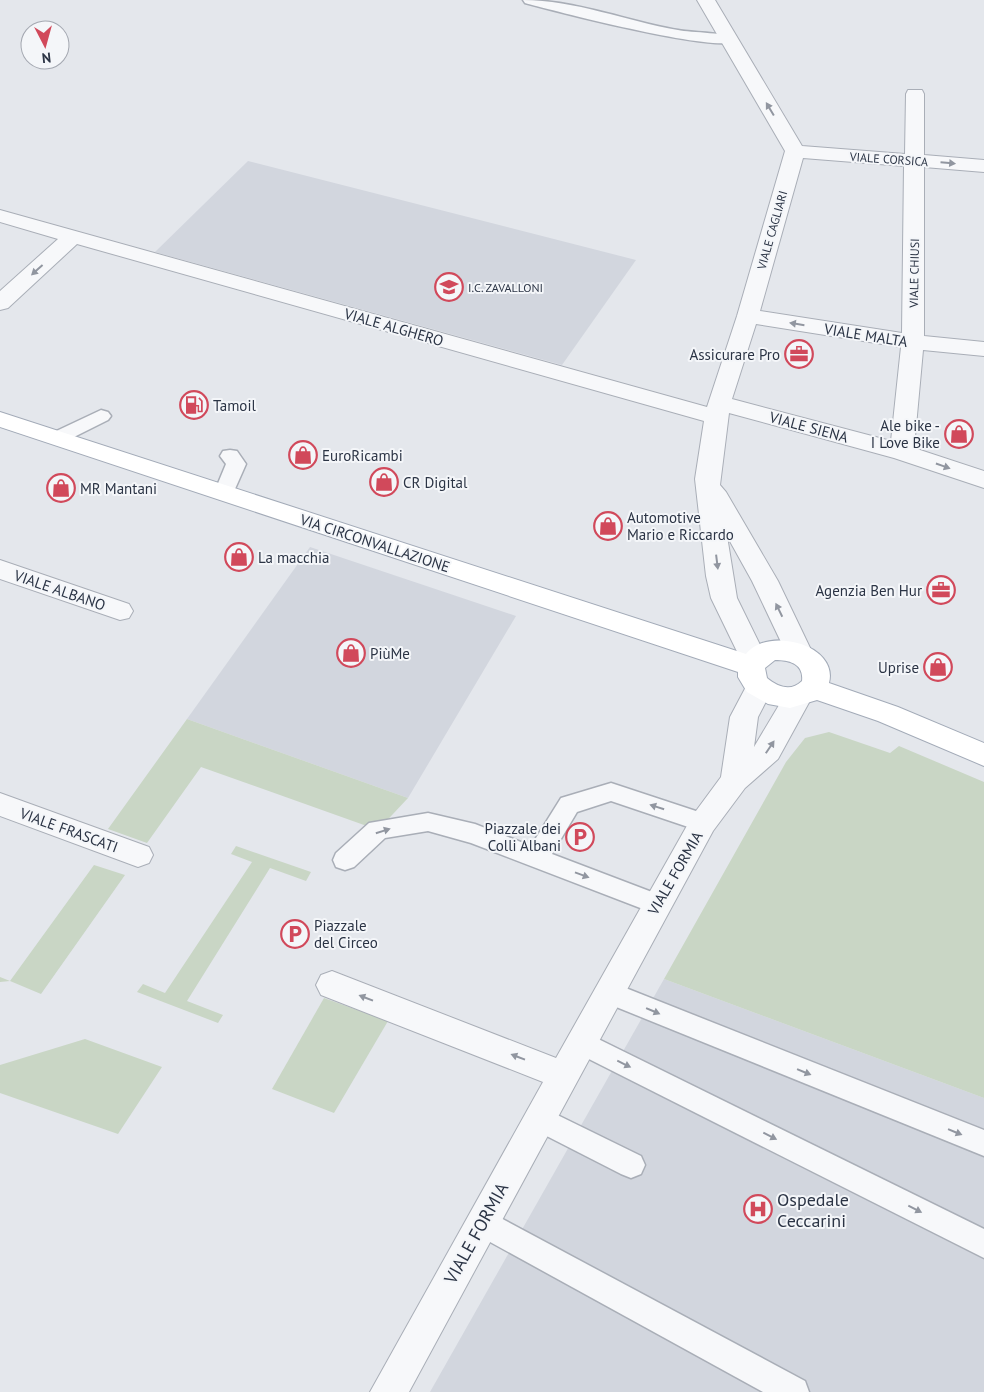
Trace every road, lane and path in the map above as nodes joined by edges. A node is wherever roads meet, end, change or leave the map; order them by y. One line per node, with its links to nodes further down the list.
1 (530, 0): 3 (lane)
2 (706, 0): 3 (street)
3 (730, 40): 5 (street, one-way to 3)
4 (915, 94): 6 (street, VIALE CHIUSI)
5 (794, 151): 6 (street, VIALE CORSICA); 11 (street, VIALE CAGLIARI)
6 (916, 161): 7 (street, VIALE CORSICA, one-way to 7); 12 (street, VIALE CHIUSI)
7 (984, 166)
8 (0, 216): 9 (street, VIALE ALGHERO)
9 (73, 238): 10 (street, one-way to 10); 14 (street, VIALE ALGHERO)
10 (0, 303)
11 (748, 316): 12 (street, VIALE MALTA, one-way to 11); 14 (street, VIALE CAGLIARI)
12 (913, 342): 13 (street, VIALE MALTA); 18 (street, VIALE CHIUSI)
13 (984, 349)
14 (718, 410): 18 (street, VIALE SIENA); 20 (street, VIALE CAGLIARI)
15 (101, 416): 17 (lane)
16 (0, 419): 17 (main road, VIA CIRCONVALLAZIONE)
17 (58, 438): 22 (main road, VIA CIRCONVALLAZIONE)
18 (902, 452): 21 (street, VIALE SIENA, one-way to 21)
19 (230, 456): 22 (lane)
20 (707, 479): 25 (street, one-way to 20); 26 (street, VIALE CAGLIARI, one-way to 26)
21 (984, 480)
22 (224, 493): 26 (main road, VIA CIRCONVALLAZIONE)
23 (0, 569): 24 (street, VIALE ALBANO)
24 (120, 611)
25 (800, 654): 26 (main road); 27 (main road)
26 (755, 671): 27 (main road, VIA CIRCONVALLAZIONE); 29 (street, VIALE FORMIA)
27 (806, 693): 28 (main road, VIA CIRCONVALLAZIONE); 29 (street, VIALE FORMIA, one-way to 27)
28 (984, 755)
29 (735, 780): 31 (street, VIALE FORMIA)
30 (0, 804): 32 (street, VIALE FRASCATI)
31 (703, 823): 33 (lane, one-way to 33); 35 (street, VIALE FORMIA)
32 (138, 856)
33 (536, 859): 34 (lane, one-way to 33); 35 (lane, one-way to 35)
34 (345, 860)
35 (656, 904): 37 (street, VIALE FORMIA)
36 (332, 985): 39 (street, one-way to 36)
37 (608, 992): 38 (street, VIALE FORMIA); 41 (lane, one-way to 41)
38 (580, 1042): 39 (street, VIALE FORMIA); 44 (lane, one-way to 44)
39 (563, 1075): 40 (street, VIALE FORMIA)
40 (539, 1118): 42 (lane); 43 (street, VIALE FORMIA)
41 (984, 1143)
42 (631, 1165)
43 (482, 1222): 45 (street, VIALE FORMIA); 46 (lane)
44 (984, 1244)
45 (389, 1392)
46 (794, 1392)

